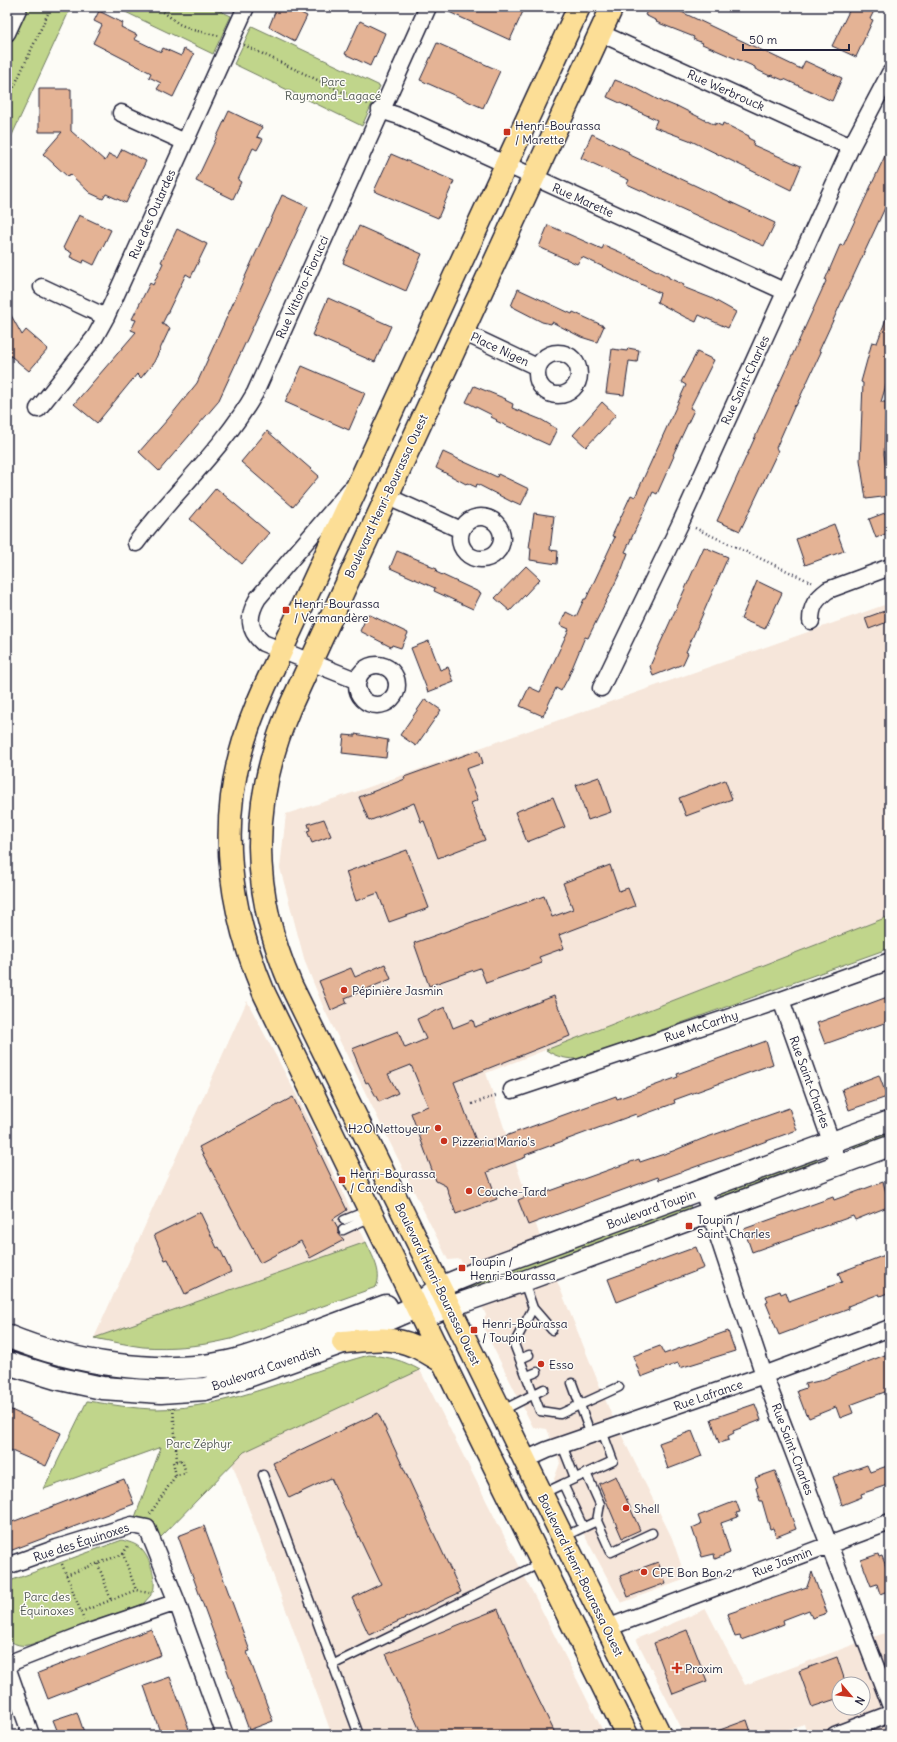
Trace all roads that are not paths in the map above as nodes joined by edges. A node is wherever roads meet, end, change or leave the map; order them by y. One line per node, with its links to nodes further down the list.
1 (19, 7): 6 (street)
2 (246, 7): 11 (street, Rue des Outardes)
3 (428, 7): 9 (street, Rue Vittorio-Fiorucci)
4 (579, 7): 13 (main road)
5 (612, 7): 7 (main road, Boulevard Henri-Bourassa Ouest)
6 (7, 33)
7 (600, 33): 12 (street, Rue Werbrouck); 14 (main road, Boulevard Henri-Bourassa Ouest)
8 (890, 73): 12 (street, Rue Saint-Charles)
9 (380, 110): 13 (street, Rue Marette); 24 (street, Rue Vittorio-Fiorucci)
10 (121, 114): 11 (street)
11 (185, 142): 17 (street, Rue des Outardes)
12 (852, 147): 16 (street, Rue Saint-Charles)
13 (506, 164): 14 (street, Rue Marette); 21 (main road)
14 (533, 178): 16 (street, Rue Marette); 18 (main road, Boulevard Henri-Bourassa Ouest)
15 (42, 287): 17 (street)
16 (786, 292): 30 (street, Rue Saint-Charles)
17 (106, 317): 20 (street, Rue des Outardes)
18 (463, 332): 19 (street, Place Nigen); 22 (main road, Boulevard Henri-Bourassa Ouest)
19 (537, 367)
20 (38, 409)
21 (362, 476): 27 (main road); 27 (street)
22 (386, 496): 23 (street); 28 (main road, Boulevard Henri-Bourassa Ouest)
23 (461, 530)
24 (136, 543)
25 (890, 567): 26 (street)
26 (811, 621)
27 (281, 651): 28 (street); 40 (main road)
28 (310, 662): 29 (street); 44 (main road, Boulevard Henri-Bourassa Ouest)
29 (358, 681)
30 (601, 688)
31 (890, 961): 32 (street, Rue McCarthy)
32 (781, 1000): 33 (street, Rue McCarthy); 35 (street, Rue Saint-Charles)
33 (512, 1090)
34 (890, 1121): 35 (street, Boulevard Toupin)
35 (832, 1143): 37 (street, Rue Saint-Charles); 38 (street, Boulevard Toupin)
36 (890, 1146): 37 (street, Boulevard Toupin)
37 (839, 1164): 39 (street, Boulevard Toupin)
38 (703, 1191): 39 (street, Rue Saint-Charles); 44 (street, Boulevard Toupin)
39 (710, 1212): 43 (street, Boulevard Toupin); 57 (street, Rue Saint-Charles)
40 (371, 1213): 41 (lane); 42 (lane); 45 (main road)
41 (344, 1220)
42 (343, 1230)
43 (524, 1281): 46 (street, Boulevard Toupin); 47 (lane)
44 (440, 1287): 45 (main road, Boulevard Toupin); 46 (main road, Boulevard Henri-Bourassa Ouest)
45 (417, 1307): 46 (street, Boulevard Toupin); 50 (main road, Boulevard Cavendish); 51 (main road, Boulevard Cavendish); 54 (main road)
46 (449, 1307): 64 (main road, Boulevard Henri-Bourassa Ouest)
47 (533, 1308): 49 (lane); 53 (lane)
48 (890, 1328): 57 (street, Rue Lafrance)
49 (552, 1330)
50 (7, 1336)
51 (343, 1342): 54 (main road); 55 (main road, Boulevard Cavendish)
52 (529, 1355): 53 (lane)
53 (520, 1359): 58 (lane)
54 (444, 1362): 79 (main road)
55 (7, 1363)
56 (537, 1372): 58 (lane)
57 (764, 1375): 65 (street, Rue Lafrance); 78 (street, Rue Saint-Charles)
58 (527, 1376): 62 (lane)
59 (572, 1383): 63 (lane)
60 (619, 1387): 63 (lane)
61 (544, 1389): 62 (lane)
62 (534, 1394): 63 (lane); 64 (lane)
63 (579, 1405): 65 (lane)
64 (500, 1411): 67 (main road, Boulevard Henri-Bourassa Ouest)
65 (597, 1433): 66 (street, Rue Lafrance); 68 (lane)
66 (562, 1445): 67 (street, Rue Lafrance); 70 (lane)
67 (525, 1460): 72 (main road, Boulevard Henri-Bourassa Ouest)
68 (586, 1473): 70 (lane); 73 (lane)
69 (263, 1475): 84 (lane)
70 (576, 1478): 71 (lane)
71 (564, 1484): 72 (lane); 75 (lane)
72 (541, 1494): 77 (main road, Boulevard Henri-Bourassa Ouest)
73 (596, 1521): 75 (lane); 76 (lane)
74 (890, 1522): 78 (street, Rue Jasmin)
75 (583, 1527): 77 (lane)
76 (652, 1532)
77 (562, 1537): 82 (main road, Boulevard Henri-Bourassa Ouest)
78 (829, 1544): 82 (street, Rue Jasmin); 86 (street, Rue Saint-Charles)
79 (542, 1562): 84 (lane); 91 (main road)
80 (7, 1566): 81 (street, Rue des Équinoxes)
81 (177, 1602): 83 (street); 89 (street, Rue des Équinoxes)
82 (607, 1628): 92 (main road, Boulevard Henri-Bourassa Ouest)
83 (7, 1664)
84 (332, 1665): 90 (lane)
85 (7, 1667): 88 (street)
86 (890, 1704)
87 (890, 1714): 93 (street)
88 (31, 1735)
89 (225, 1735)
90 (359, 1735)
91 (627, 1735)
92 (660, 1735)
93 (835, 1735)

